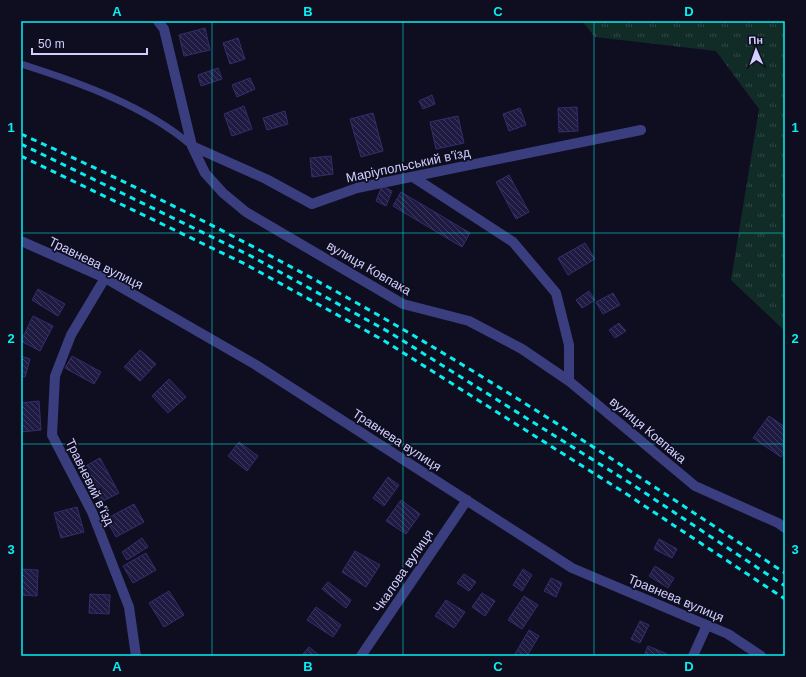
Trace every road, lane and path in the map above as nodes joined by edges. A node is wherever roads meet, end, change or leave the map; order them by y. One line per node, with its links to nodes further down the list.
1 (158, 21): 4 (street, вулиця Ковпака)
2 (21, 64): 4 (lane)
3 (641, 130): 5 (street, Маріупольський в'їзд)
4 (192, 146): 5 (street, Маріупольський в'їзд); 8 (street, вулиця Ковпака)
5 (413, 176): 8 (street)
6 (21, 241): 7 (street, Травнева вулиця)
7 (105, 278): 9 (street, Травнева вулиця); 12 (street, Травневий в'їзд)
8 (569, 381): 10 (street, вулиця Ковпака)
9 (467, 500): 11 (street, Травнева вулиця); 13 (street, Чкалова вулиця)
10 (785, 528)
11 (707, 625): 14 (street); 15 (street, Травнева вулиця)
12 (136, 656)
13 (361, 656)
14 (693, 656)
15 (761, 656)

